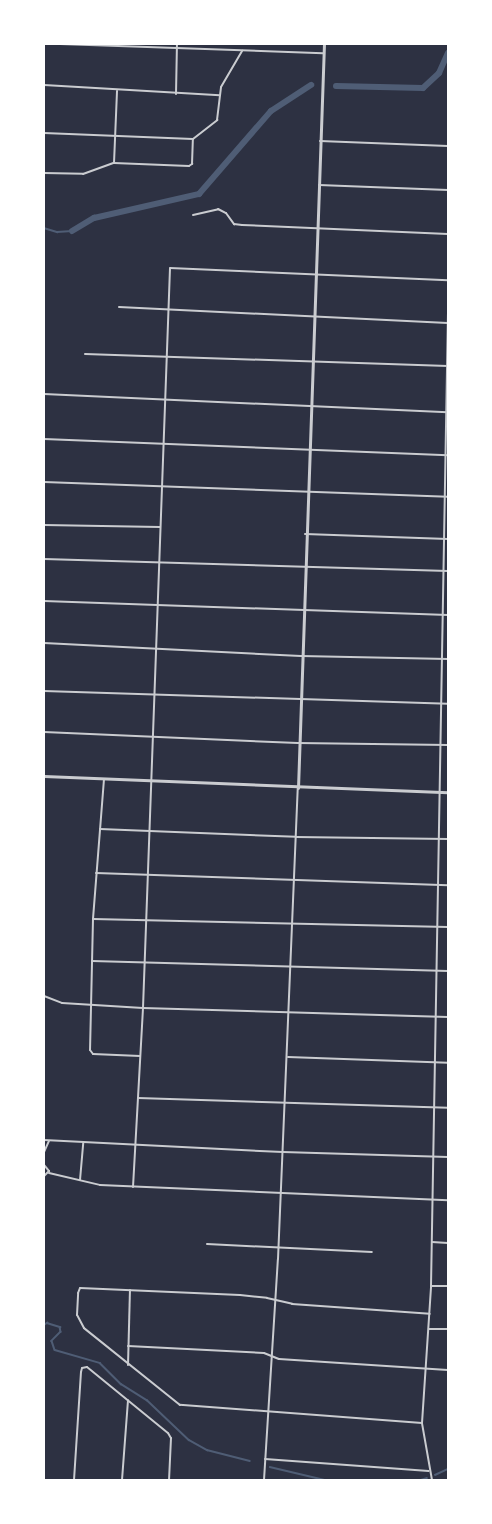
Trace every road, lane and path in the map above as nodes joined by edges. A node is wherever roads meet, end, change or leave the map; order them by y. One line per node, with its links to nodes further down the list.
1 (60, 44): 4 (street)
2 (177, 44): 4 (street)
3 (324, 44): 6 (street)
4 (177, 48): 5 (street); 9 (street)
5 (242, 50): 6 (street); 10 (street)
6 (323, 53): 14 (street)
7 (44, 85): 8 (street)
8 (117, 91): 9 (street); 12 (street)
9 (176, 94): 10 (street)
10 (220, 95): 13 (street)
11 (44, 133): 12 (street)
12 (115, 137): 13 (street); 16 (street)
13 (193, 139): 16 (street)
14 (320, 141): 15 (street); 18 (street)
15 (448, 147)
16 (114, 163): 17 (street)
17 (44, 173)
18 (318, 185): 19 (street); 21 (street)
19 (448, 190)
20 (193, 215): 21 (street)
21 (316, 230): 22 (street); 23 (street)
22 (448, 234)
23 (315, 275): 24 (street); 26 (street); 28 (street)
24 (448, 280)
25 (119, 307): 26 (street)
26 (168, 310): 28 (street); 31 (street)
27 (448, 314): 29 (street)
28 (313, 318): 29 (street); 32 (street)
29 (448, 323): 33 (street)
30 (86, 354): 31 (street)
31 (166, 357): 32 (street); 35 (street)
32 (311, 362): 33 (street); 36 (street)
33 (448, 366): 37 (street)
34 (44, 394): 35 (street)
35 (164, 400): 36 (street); 39 (street)
36 (310, 407): 37 (street); 40 (street)
37 (448, 412): 41 (street)
38 (44, 439): 39 (street)
39 (162, 444): 40 (street); 43 (street)
40 (308, 449): 41 (street); 44 (street)
41 (448, 455): 45 (street)
42 (44, 482): 43 (street)
43 (161, 485): 44 (street); 47 (street)
44 (306, 492): 45 (street); 48 (street)
45 (447, 497): 49 (street)
46 (44, 525): 47 (street)
47 (160, 527): 51 (street)
48 (305, 534): 49 (street); 52 (street)
49 (447, 539): 53 (street)
50 (44, 559): 51 (street)
51 (159, 561): 52 (street); 55 (street)
52 (304, 568): 53 (street); 56 (street)
53 (447, 571): 57 (street)
54 (44, 601): 55 (street)
55 (157, 604): 56 (street); 59 (street)
56 (303, 612): 57 (street); 60 (street)
57 (447, 615): 61 (street)
58 (44, 643): 59 (street)
59 (155, 648): 60 (street); 64 (street)
60 (300, 656): 61 (street); 65 (street)
61 (444, 658): 62 (street); 66 (street)
62 (448, 659)
63 (44, 691): 64 (street)
64 (154, 694): 65 (street); 69 (street)
65 (300, 701): 66 (street); 70 (street)
66 (443, 703): 67 (street); 71 (street)
67 (448, 704)
68 (44, 732): 69 (street)
69 (152, 737): 70 (street); 75 (street)
70 (298, 743): 71 (street); 76 (street)
71 (442, 744): 72 (street); 77 (street)
72 (448, 745)
73 (44, 776): 74 (street)
74 (104, 779): 75 (street); 79 (street)
75 (151, 781): 76 (street); 80 (street)
76 (298, 788): 77 (street); 81 (street)
77 (441, 792): 78 (street); 82 (street)
78 (448, 792)
79 (100, 830): 80 (street); 84 (street)
80 (149, 831): 81 (street); 85 (street)
81 (296, 837): 82 (street); 86 (street)
82 (440, 838): 83 (street); 87 (street)
83 (448, 839)
84 (96, 873): 85 (street); 89 (street)
85 (148, 876): 86 (street); 90 (street)
86 (295, 881): 87 (street); 91 (street)
87 (440, 884): 88 (street); 92 (street)
88 (448, 885)
89 (93, 919): 90 (street); 94 (street)
90 (145, 920): 91 (street); 95 (street)
91 (293, 924): 92 (street); 96 (street)
92 (439, 926): 93 (street); 97 (street)
93 (448, 927)
94 (92, 961): 95 (street); 100 (street)
95 (144, 963): 96 (street); 101 (street)
96 (292, 968): 97 (street); 102 (street)
97 (438, 970): 98 (street); 103 (street)
98 (448, 971)
99 (44, 996): 100 (street)
100 (89, 1005): 101 (street); 105 (street)
101 (143, 1008): 102 (street); 105 (street)
102 (290, 1014): 103 (street); 106 (street)
103 (437, 1016): 104 (street); 107 (street)
104 (448, 1017)
105 (140, 1056): 109 (street)
106 (288, 1057): 107 (street); 110 (street)
107 (436, 1063): 108 (street); 111 (street)
108 (448, 1063)
109 (138, 1098): 110 (street); 116 (street)
110 (285, 1104): 111 (street); 118 (street)
111 (434, 1107): 112 (street); 119 (street)
112 (448, 1108)
113 (44, 1140): 114 (street)
114 (49, 1140): 115 (street); 117 (street)
115 (83, 1142): 116 (street); 124 (street)
116 (135, 1144): 118 (street); 125 (street)
117 (44, 1152)
118 (283, 1152): 119 (street); 126 (street)
119 (432, 1156): 120 (street); 127 (street)
120 (448, 1156)
121 (44, 1165): 122 (street)
122 (49, 1173): 123 (street); 124 (street)
123 (44, 1176)
124 (80, 1180): 125 (street)
125 (133, 1187): 126 (street)
126 (280, 1194): 127 (street); 132 (street)
127 (431, 1200): 128 (street); 129 (street)
128 (448, 1200)
129 (432, 1242): 130 (street); 134 (street)
130 (448, 1243)
131 (207, 1244): 132 (street)
132 (279, 1246): 133 (street); 137 (street)
133 (372, 1252)
134 (431, 1286): 135 (street); 138 (street)
135 (448, 1286)
136 (130, 1290): 137 (street); 141 (street); 143 (street)
137 (274, 1301): 138 (street); 142 (street)
138 (430, 1314): 139 (street)
139 (429, 1329): 140 (street); 144 (street)
140 (448, 1329)
141 (128, 1346): 142 (street); 143 (street)
142 (271, 1357): 144 (street); 147 (street)
143 (128, 1365): 147 (street)
144 (427, 1369): 145 (street); 148 (street)
145 (448, 1370)
146 (128, 1400): 151 (street); 152 (street); 153 (street)
147 (268, 1411): 148 (street); 149 (street)
148 (422, 1423): 150 (street)
149 (265, 1459): 150 (street); 154 (street)
150 (429, 1471): 155 (street)
151 (74, 1480)
152 (122, 1480)
153 (169, 1480)
154 (264, 1480)
155 (432, 1480)

